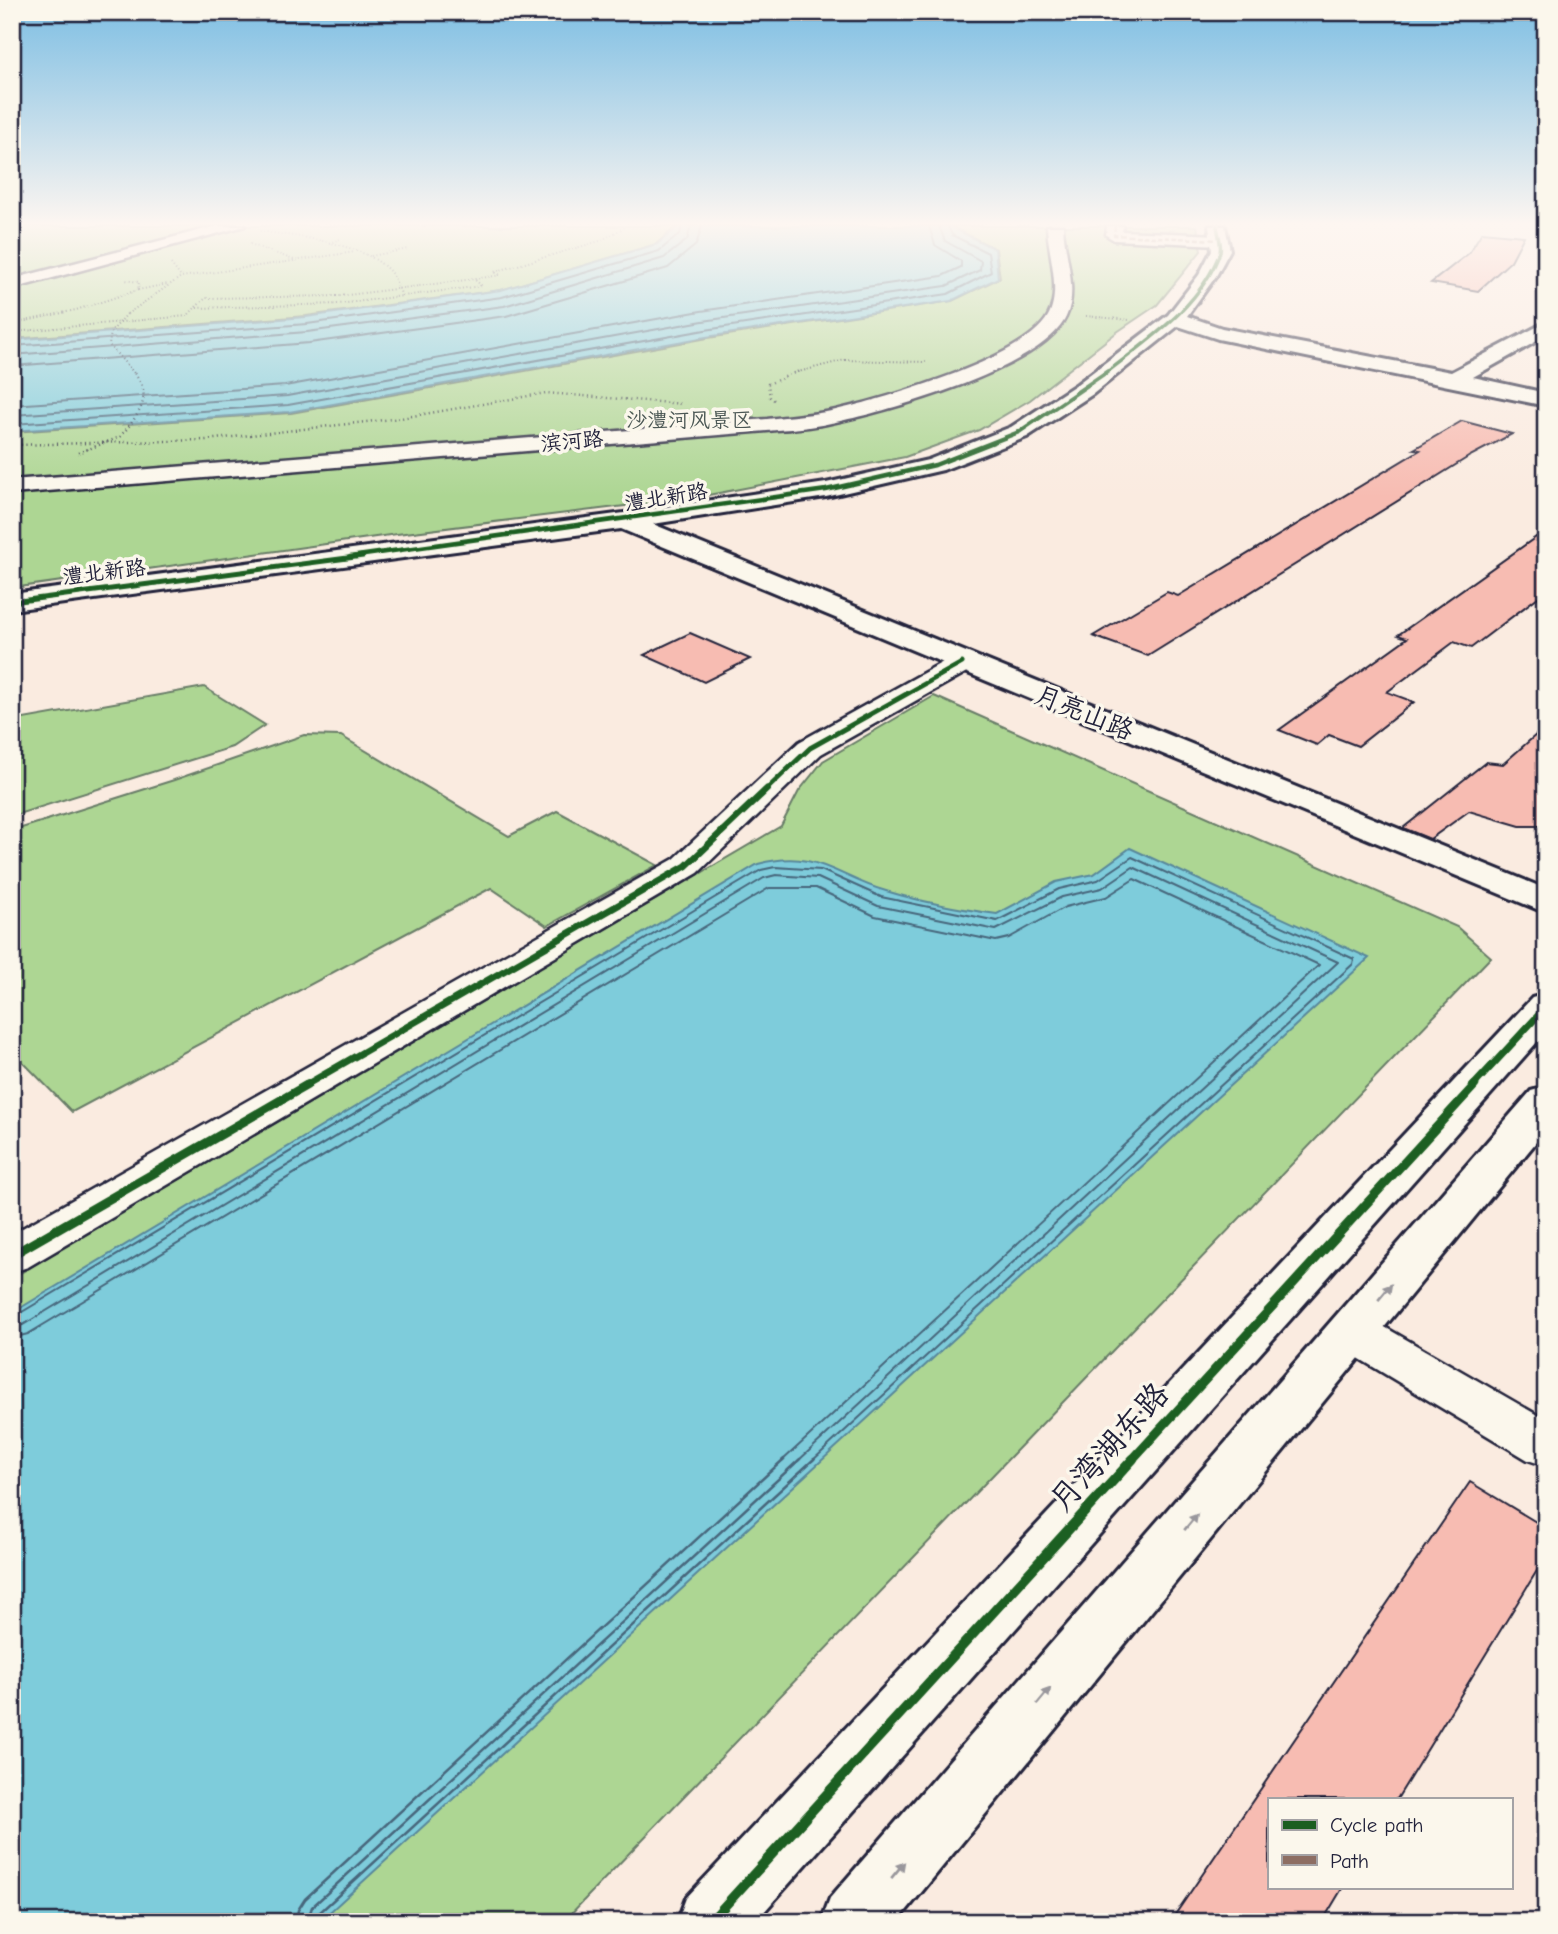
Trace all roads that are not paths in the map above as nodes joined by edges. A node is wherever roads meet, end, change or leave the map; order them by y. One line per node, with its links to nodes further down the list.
1 (1055, 316): 9 (street, 滨河路)
2 (1177, 316): 3 (street, 澧北新路)
3 (1173, 321): 5 (street); 10 (street, 澧北新路)
4 (1546, 328): 5 (street)
5 (1461, 375): 6 (street)
6 (1502, 378): 7 (street); 8 (street)
7 (1546, 387)
8 (1546, 400)
9 (12, 487)
10 (624, 521): 11 (street, 澧北新路); 12 (street, 月亮山路)
11 (12, 602)
12 (962, 663): 13 (street, 月亮山路); 16 (street)
13 (1546, 902)
14 (1546, 1007): 19 (street, 月湾湖东路)
15 (1546, 1101): 17 (street, one-way to 15)
16 (12, 1255)
17 (1352, 1331): 18 (street); 20 (street, one-way to 17)
18 (1546, 1445)
19 (710, 1922)
20 (854, 1922)

